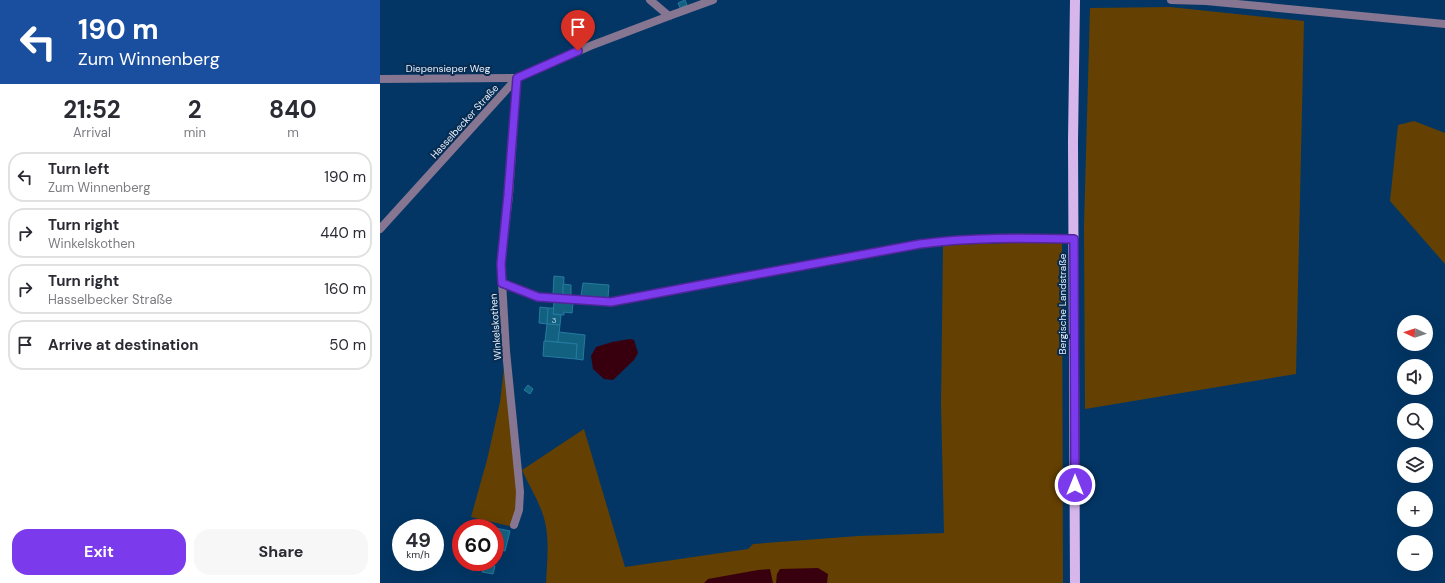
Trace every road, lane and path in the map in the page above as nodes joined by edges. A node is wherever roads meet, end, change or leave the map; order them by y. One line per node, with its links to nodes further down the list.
1 (650, 0): 6 (street)
2 (713, 0): 6 (street, Hasselbecker Straße)
3 (1075, 0): 11 (main road, Bergische Landstraße)
4 (1171, 0): 5 (street)
5 (1203, 0): 7 (street)
6 (669, 16): 8 (street, Hasselbecker Straße)
7 (1445, 24)
8 (517, 78): 9 (street, Diepensieper Weg); 10 (street, Hasselbecker Straße); 12 (street, Winkelskothen)
9 (380, 79)
10 (380, 229)
11 (1074, 239): 12 (street); 14 (main road, Bergische Landstraße)
12 (502, 283): 13 (street, Winkelskothen)
13 (514, 525)
14 (1075, 583)

